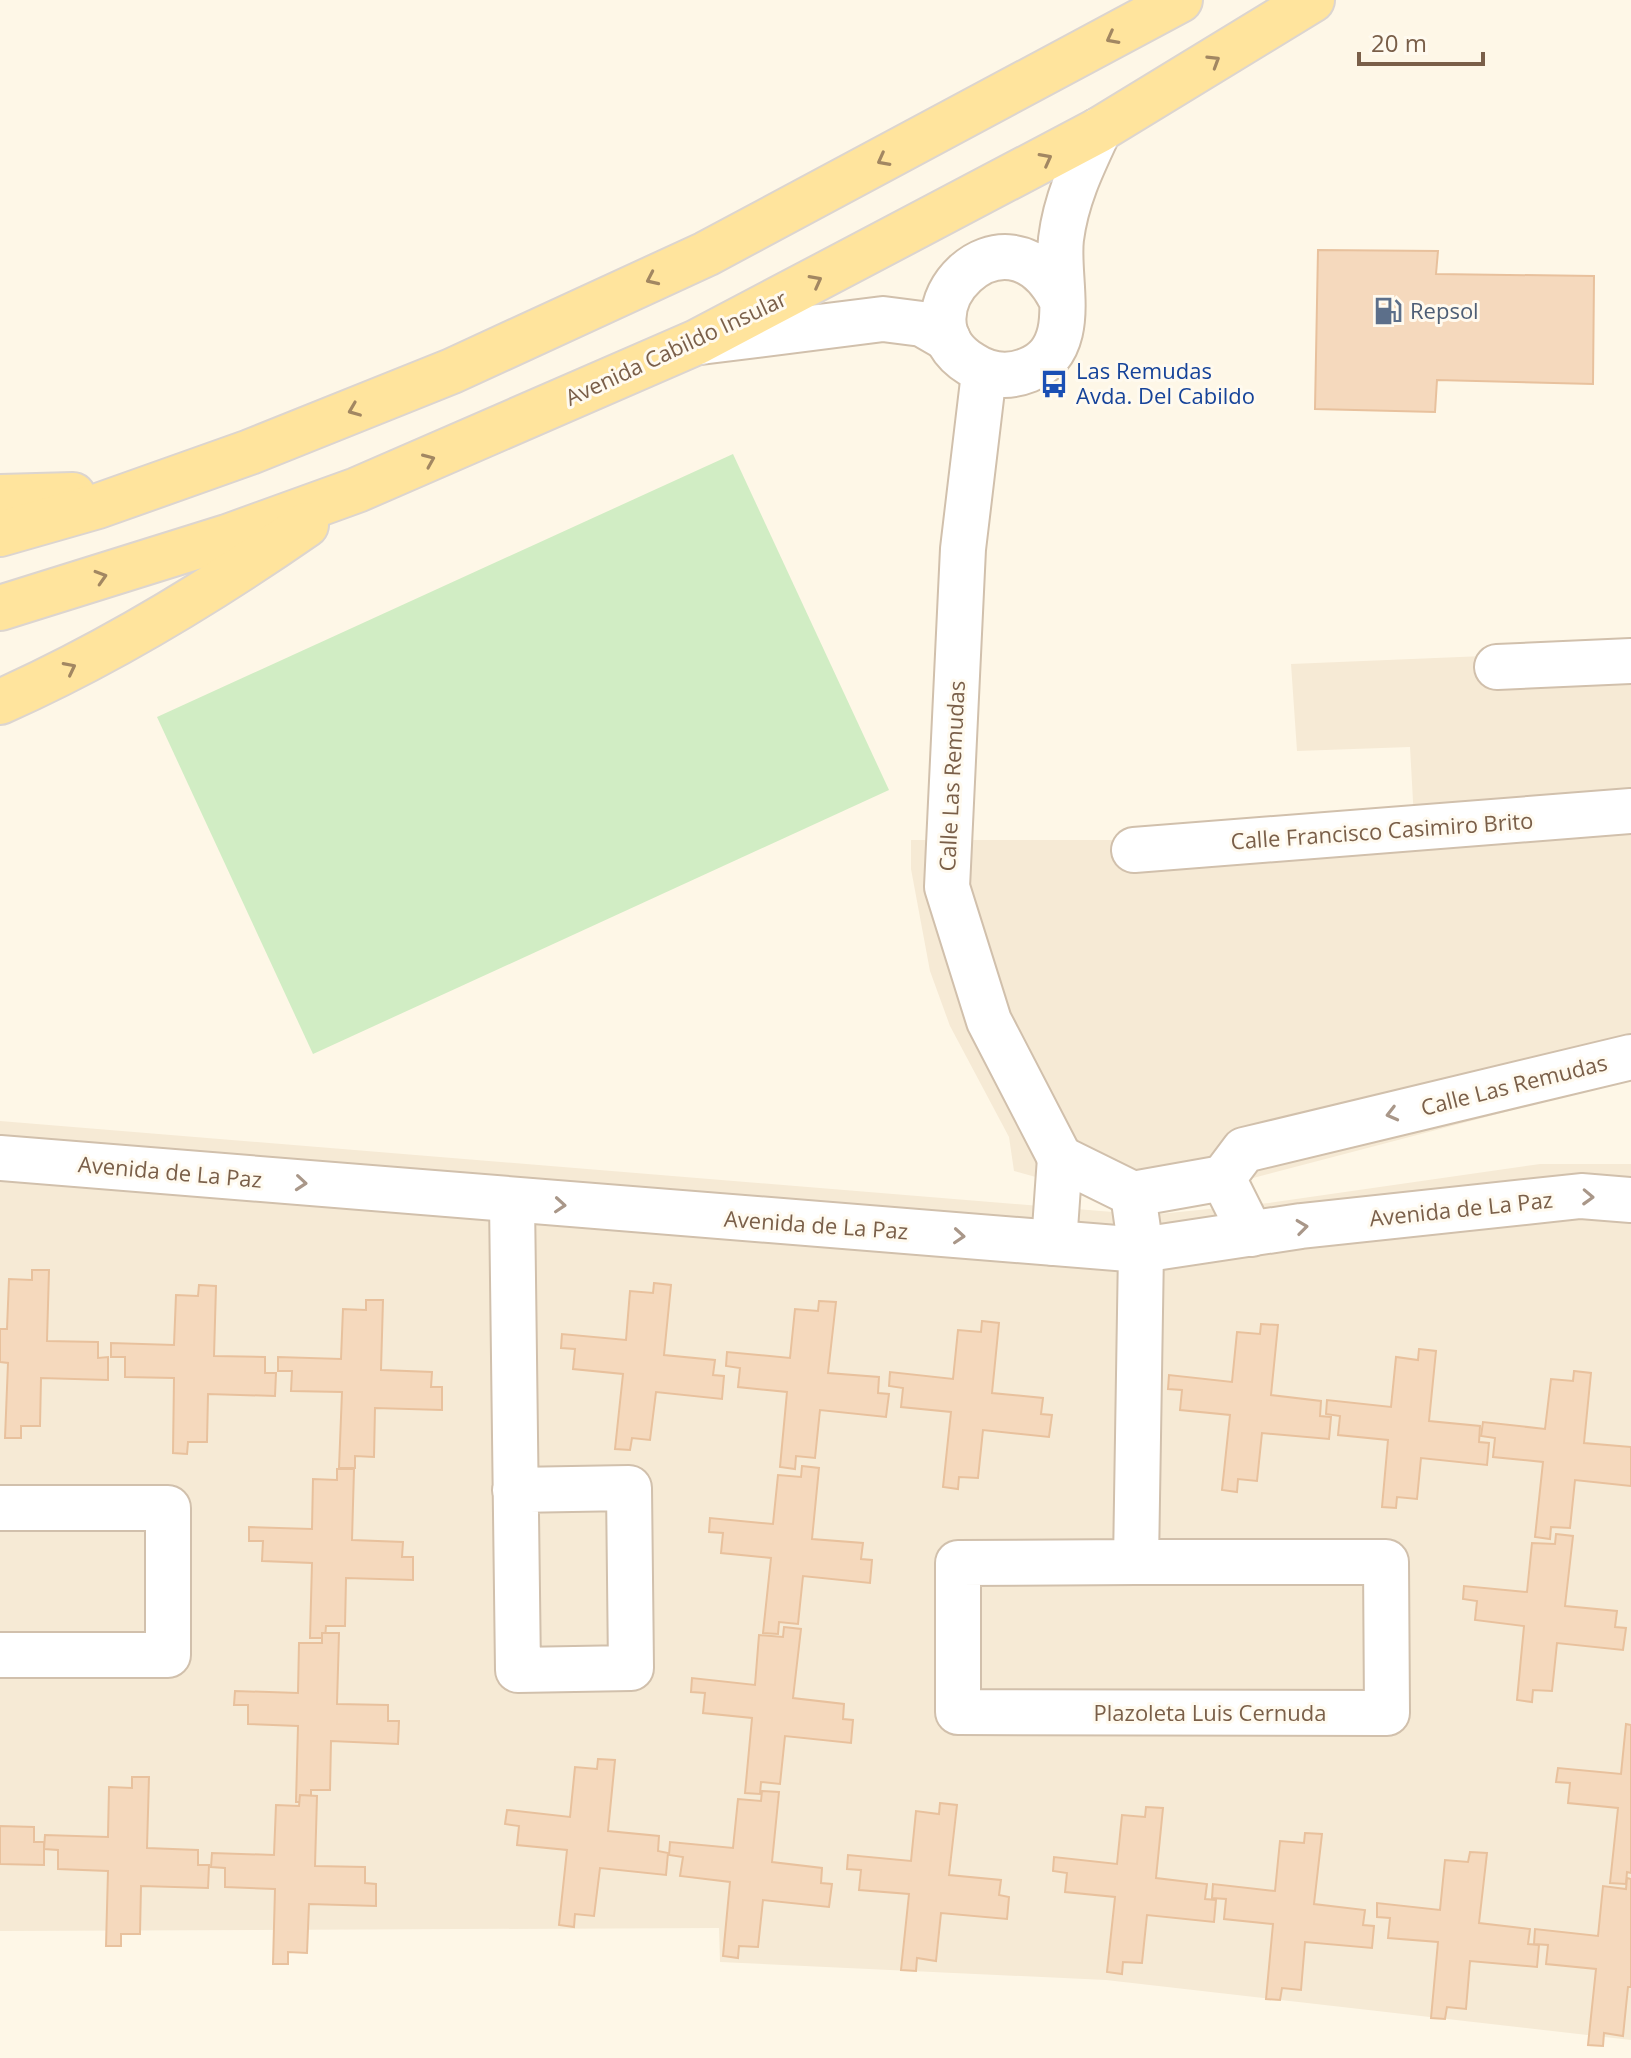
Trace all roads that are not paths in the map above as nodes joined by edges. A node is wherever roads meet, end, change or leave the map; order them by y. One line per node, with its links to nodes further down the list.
1 (1180, 0): 8 (main road, one-way to 8)
2 (1312, 0): 3 (main road, Avenida Cabildo Insular, one-way to 2)
3 (1099, 130): 4 (street); 6 (main road, Avenida Cabildo Insular, one-way to 3)
4 (1060, 297): 5 (street); 7 (street)
5 (948, 339): 6 (street); 7 (street)
6 (697, 342): 9 (main road, Avenida Cabildo Insular, one-way to 6)
7 (984, 373): 20 (street, Calle Las Remudas)
8 (250, 452): 10 (main road); 11 (main road)
9 (357, 490): 12 (main road, Avenida Cabildo Insular, one-way to 9); 15 (main road, one-way to 9)
10 (0, 497)
11 (0, 534)
12 (0, 608)
13 (1631, 661): 14 (street)
14 (1497, 667)
15 (0, 702)
16 (1631, 811): 17 (street, Calle Francisco Casimiro Brito)
17 (1134, 850)
18 (1631, 1057): 21 (street, Calle Las Remudas, one-way to 21)
19 (0, 1158): 24 (street, Avenida de La Paz, one-way to 24)
20 (1060, 1158): 22 (street); 26 (street)
21 (1223, 1178): 22 (street); 25 (street)
22 (1133, 1194): 27 (street)
23 (1631, 1200): 25 (street, Avenida de La Paz, one-way to 23)
24 (512, 1201): 26 (street, Avenida de La Paz, one-way to 26); 28 (street)
25 (1251, 1234): 27 (street, Avenida de La Paz)
26 (1054, 1243): 27 (street, Avenida de La Paz)
27 (1141, 1250): 30 (street)
28 (515, 1490): 28 (street)
29 (0, 1508): 31 (street)
30 (1136, 1562): 30 (street, Plazoleta Luis Cernuda)
31 (0, 1655)

